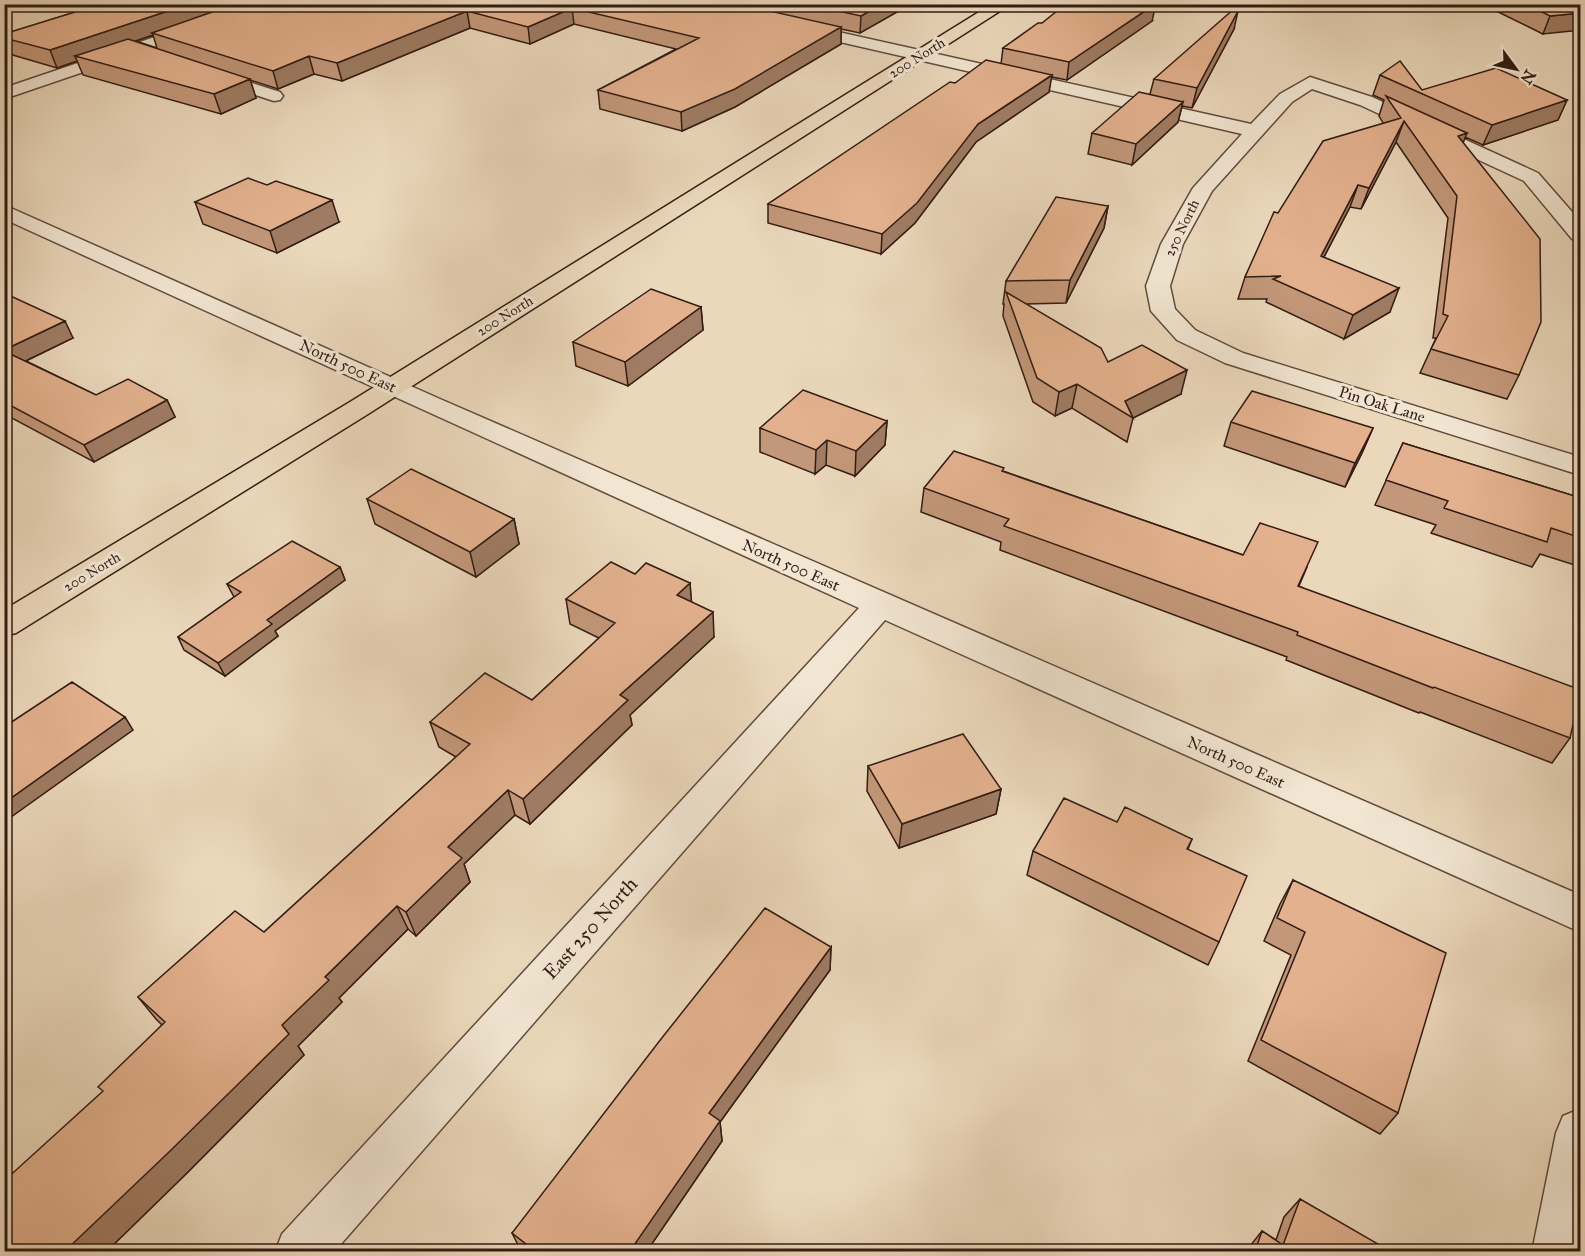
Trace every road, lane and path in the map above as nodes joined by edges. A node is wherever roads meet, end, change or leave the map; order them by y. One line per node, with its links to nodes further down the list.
1 (269, 4): 4 (street)
2 (1004, 4): 5 (main road, 200 North)
3 (777, 23): 5 (street)
4 (136, 50): 6 (street); 8 (street)
5 (920, 56): 10 (street); 14 (main road, 200 North)
6 (165, 59)
7 (191, 67): 9 (street)
8 (4, 94)
9 (274, 96)
10 (1255, 131): 12 (street, 250 North); 13 (street, 250 North)
11 (4, 211): 14 (street, North 500 East)
12 (1581, 234)
13 (1186, 335): 15 (street, Pin Oak Lane)
14 (393, 387): 16 (street, North 500 East); 17 (main road, 200 North)
15 (1581, 466)
16 (880, 605): 18 (street, North 500 East); 20 (street, East 250 North)
17 (4, 625)
18 (1581, 914)
19 (1581, 1133): 21 (street)
20 (300, 1251)
21 (1557, 1251)

